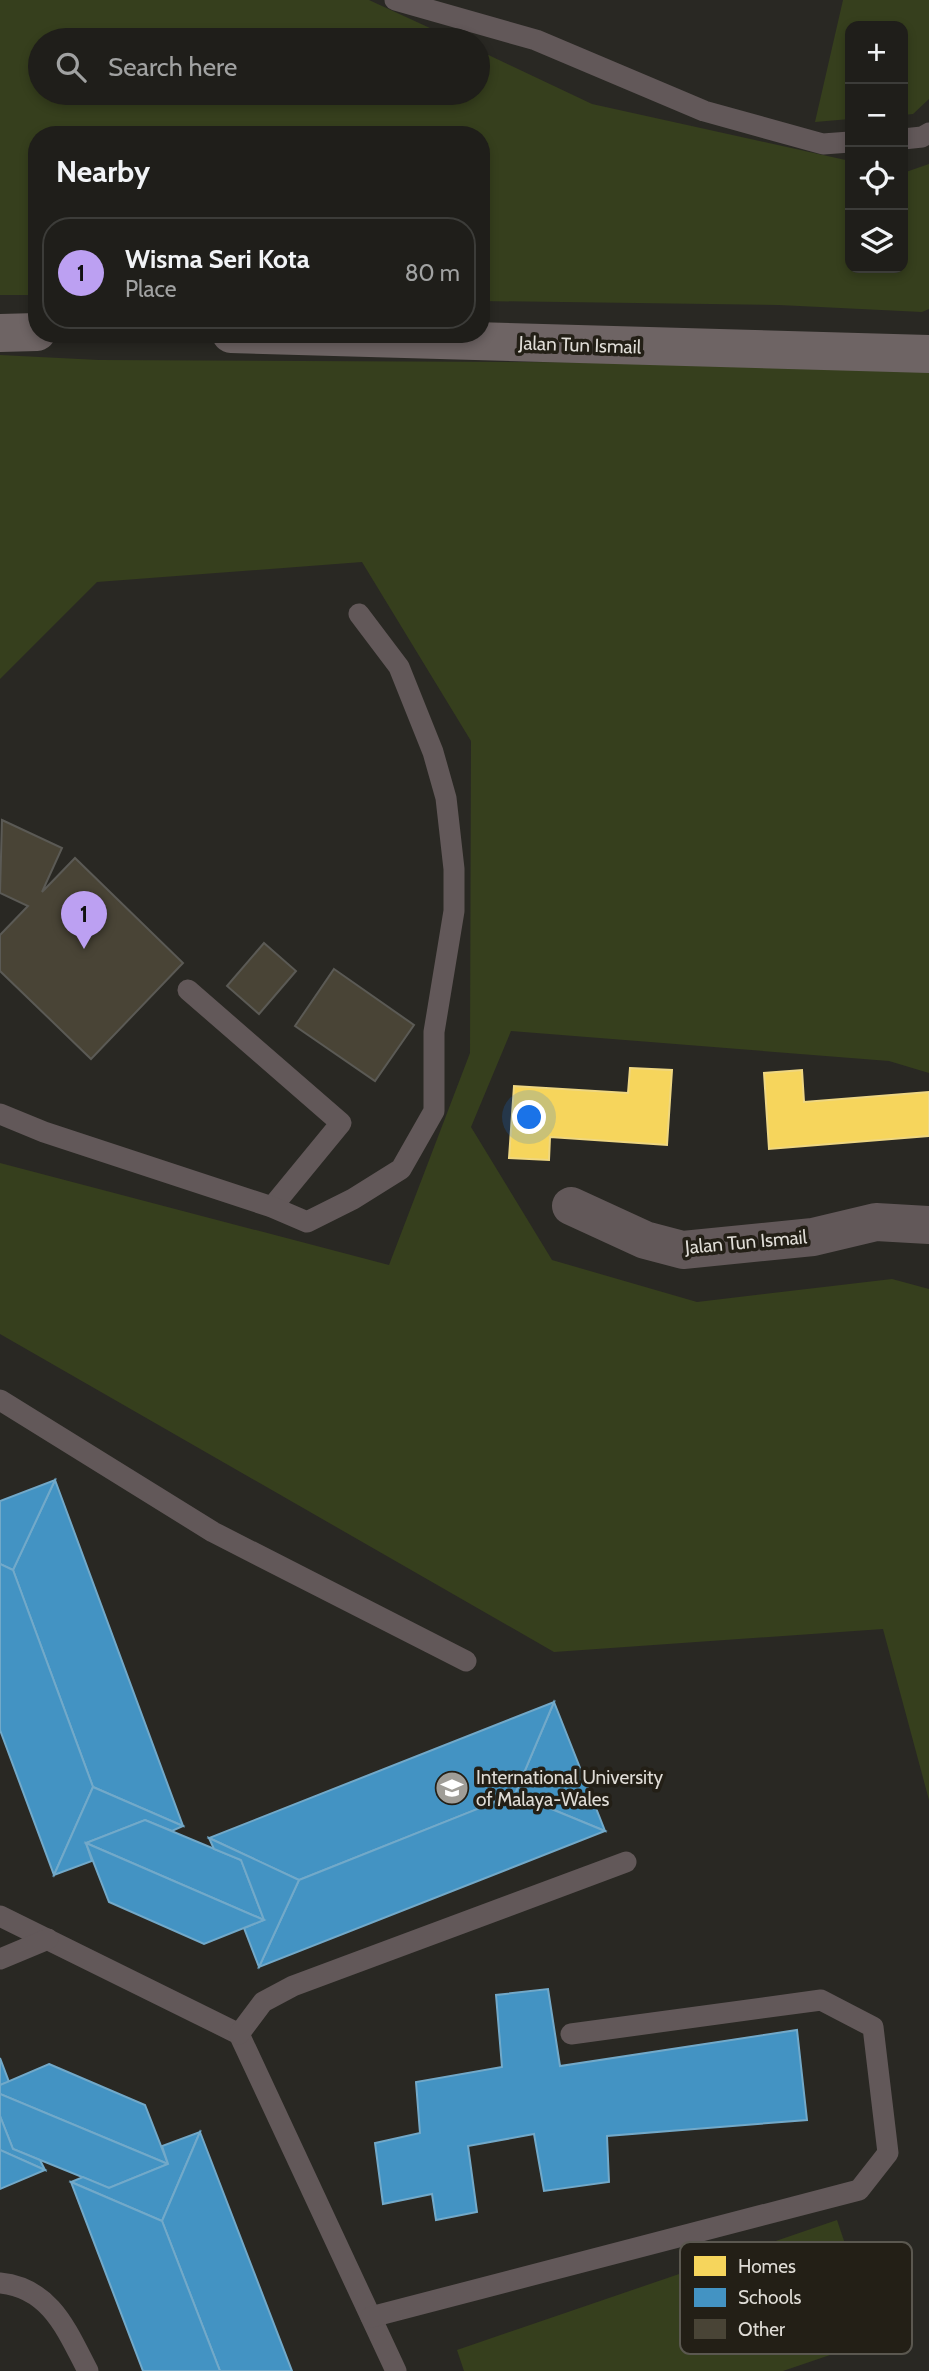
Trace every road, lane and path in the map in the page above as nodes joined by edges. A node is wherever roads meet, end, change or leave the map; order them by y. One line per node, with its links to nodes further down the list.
1 (395, 0): 4 (lane)
2 (929, 133): 3 (lane)
3 (908, 138)
4 (845, 142)
5 (28, 332): 6 (street)
6 (0, 333)
7 (490, 341): 8 (street, Jalan Tun Ismail)
8 (929, 354)
9 (359, 614): 13 (lane)
10 (188, 990): 13 (lane)
11 (0, 1114): 13 (lane)
12 (570, 1206): 14 (street, Jalan Tun Ismail)
13 (272, 1207)
14 (929, 1225)
15 (0, 1400): 16 (lane)
16 (466, 1661)
17 (626, 1862): 21 (lane)
18 (0, 1916): 19 (lane)
19 (48, 1940): 20 (lane); 21 (lane)
20 (0, 1959)
21 (239, 2034): 24 (lane)
22 (571, 2034): 24 (lane)
23 (0, 2283): 25 (lane)
24 (371, 2317): 26 (lane)
25 (88, 2371)
26 (396, 2371)

